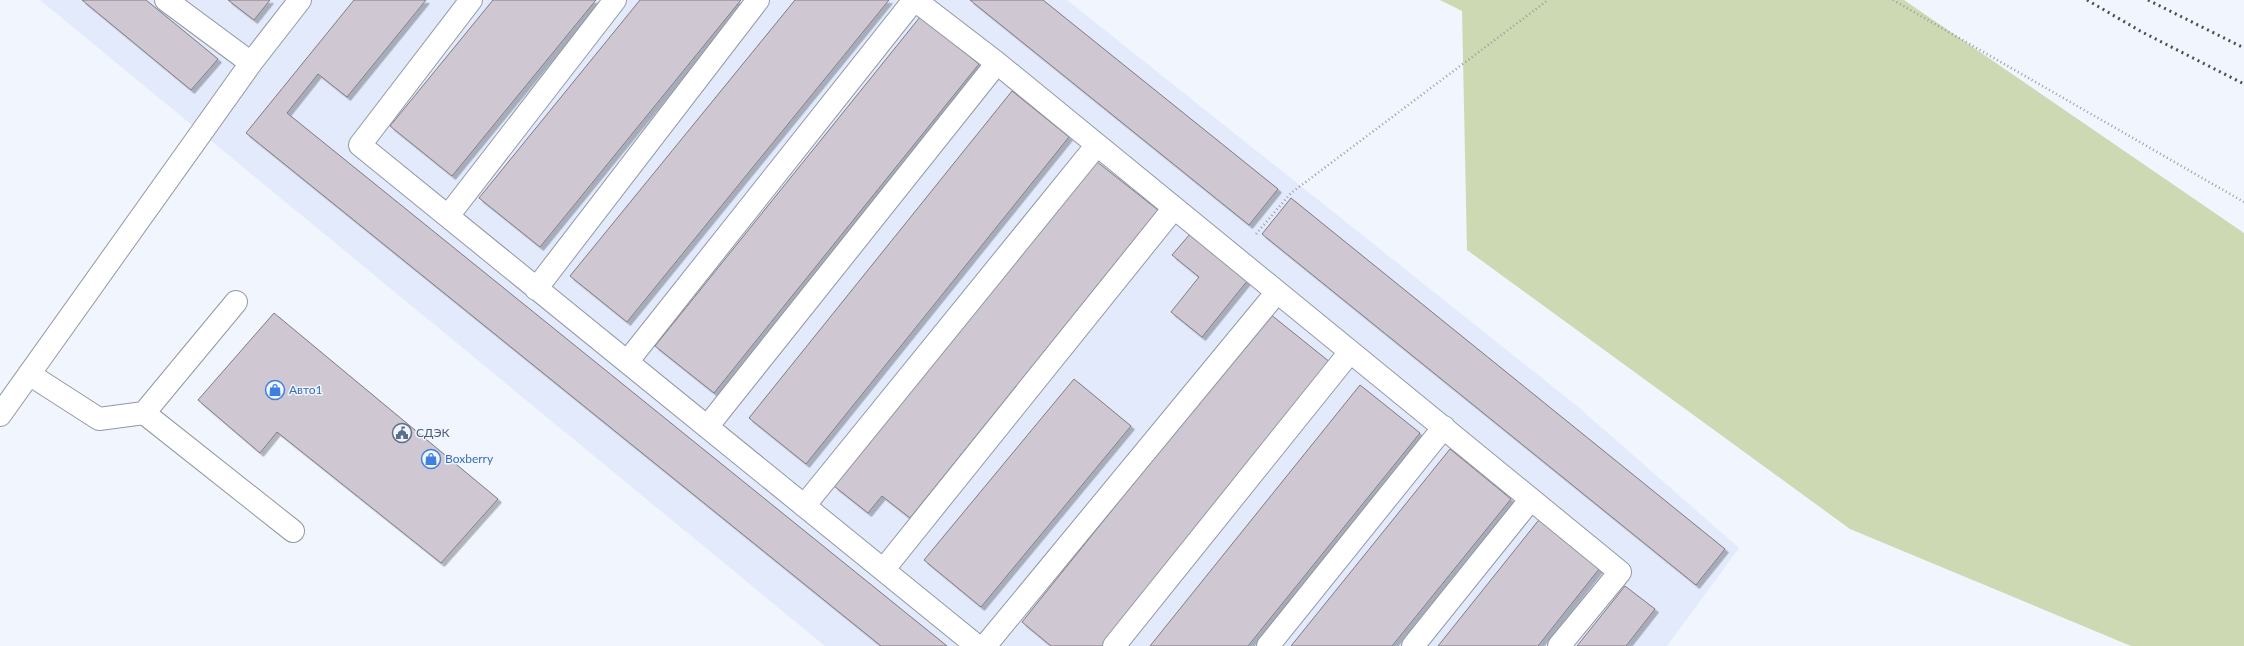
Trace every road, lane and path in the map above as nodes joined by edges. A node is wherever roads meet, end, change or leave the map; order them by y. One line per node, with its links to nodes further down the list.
1 (300, 0): 9 (lane)
2 (471, 0): 14 (lane)
3 (616, 0): 14 (lane)
4 (758, 0): 16 (lane)
5 (915, 0): 10 (lane); 20 (lane)
6 (1548, 0): 15 (path)
7 (1893, 0): 12 (path)
8 (180, 4): 9 (lane)
9 (251, 63): 21 (lane)
10 (997, 63): 11 (lane); 24 (lane)
11 (1096, 146): 13 (lane); 27 (lane)
12 (2244, 202)
13 (1174, 208): 15 (lane); 29 (lane)
14 (448, 216): 16 (lane)
15 (1234, 258): 17 (lane)
16 (536, 289): 20 (lane)
17 (1277, 292): 19 (lane); 31 (lane)
18 (236, 302): 22 (lane)
19 (1350, 352): 25 (lane); 32 (lane)
20 (627, 362): 24 (lane)
21 (29, 374): 22 (lane); 23 (lane)
22 (144, 413): 28 (lane)
23 (0, 415)
24 (707, 427): 27 (lane)
25 (1444, 427): 26 (lane); 33 (lane)
26 (1531, 499): 34 (lane); 35 (lane)
27 (804, 506): 29 (lane)
28 (293, 532)
29 (884, 569): 30 (lane)
30 (977, 646)
31 (984, 646)
32 (1114, 646)
33 (1268, 646)
34 (1413, 646)
35 (1559, 646)

